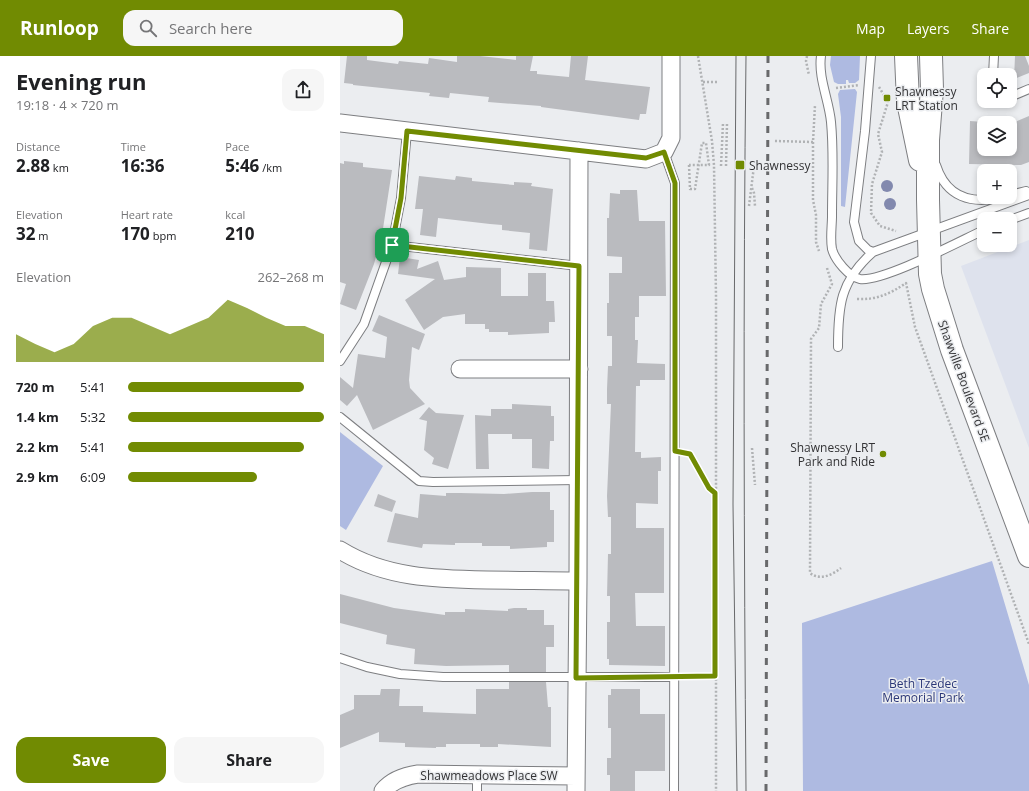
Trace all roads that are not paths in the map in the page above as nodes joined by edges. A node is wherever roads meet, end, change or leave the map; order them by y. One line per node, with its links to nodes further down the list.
1 (670, 56): 14 (street)
2 (821, 56): 28 (lane)
3 (871, 56): 25 (lane)
4 (906, 56): 18 (street, Shawville Boulevard SE)
5 (931, 56): 12 (street, Shawville Boulevard SE)
6 (994, 56): 7 (lane)
7 (993, 68)
8 (1029, 89): 9 (lane)
9 (1017, 94)
10 (340, 123): 11 (street)
11 (407, 131): 13 (street); 24 (lane)
12 (928, 140): 18 (street, Shawville Boulevard SE); 19 (lane)
13 (579, 151): 14 (street); 27 (street)
14 (664, 152): 39 (lane)
15 (1029, 190): 16 (lane)
16 (1017, 193)
17 (1029, 195): 22 (lane)
18 (928, 200): 22 (street, Shawville Boulevard SE)
19 (977, 200)
20 (1029, 213): 21 (lane)
21 (1017, 217)
22 (929, 233): 25 (lane); 26 (street, Shawville Boulevard SE)
23 (977, 233): 26 (lane)
24 (392, 245): 27 (lane); 30 (lane)
25 (873, 252): 28 (lane)
26 (930, 254): 28 (lane); 36 (street, Shawville Boulevard SE)
27 (579, 266): 32 (street)
28 (851, 275): 29 (lane)
29 (838, 347)
30 (340, 361)
31 (460, 369): 32 (street)
32 (579, 369): 34 (street)
33 (340, 417): 34 (lane)
34 (578, 480): 37 (street)
35 (340, 550): 37 (street)
36 (1029, 556)
37 (578, 581): 40 (street)
38 (340, 658): 40 (lane)
39 (674, 677): 40 (lane); 44 (lane)
40 (576, 678): 42 (street)
41 (477, 783): 42 (street, Shawmeadows Place SW); 43 (street, Shawmeadows Place SW)
42 (576, 783)
43 (383, 791)
44 (674, 791)

